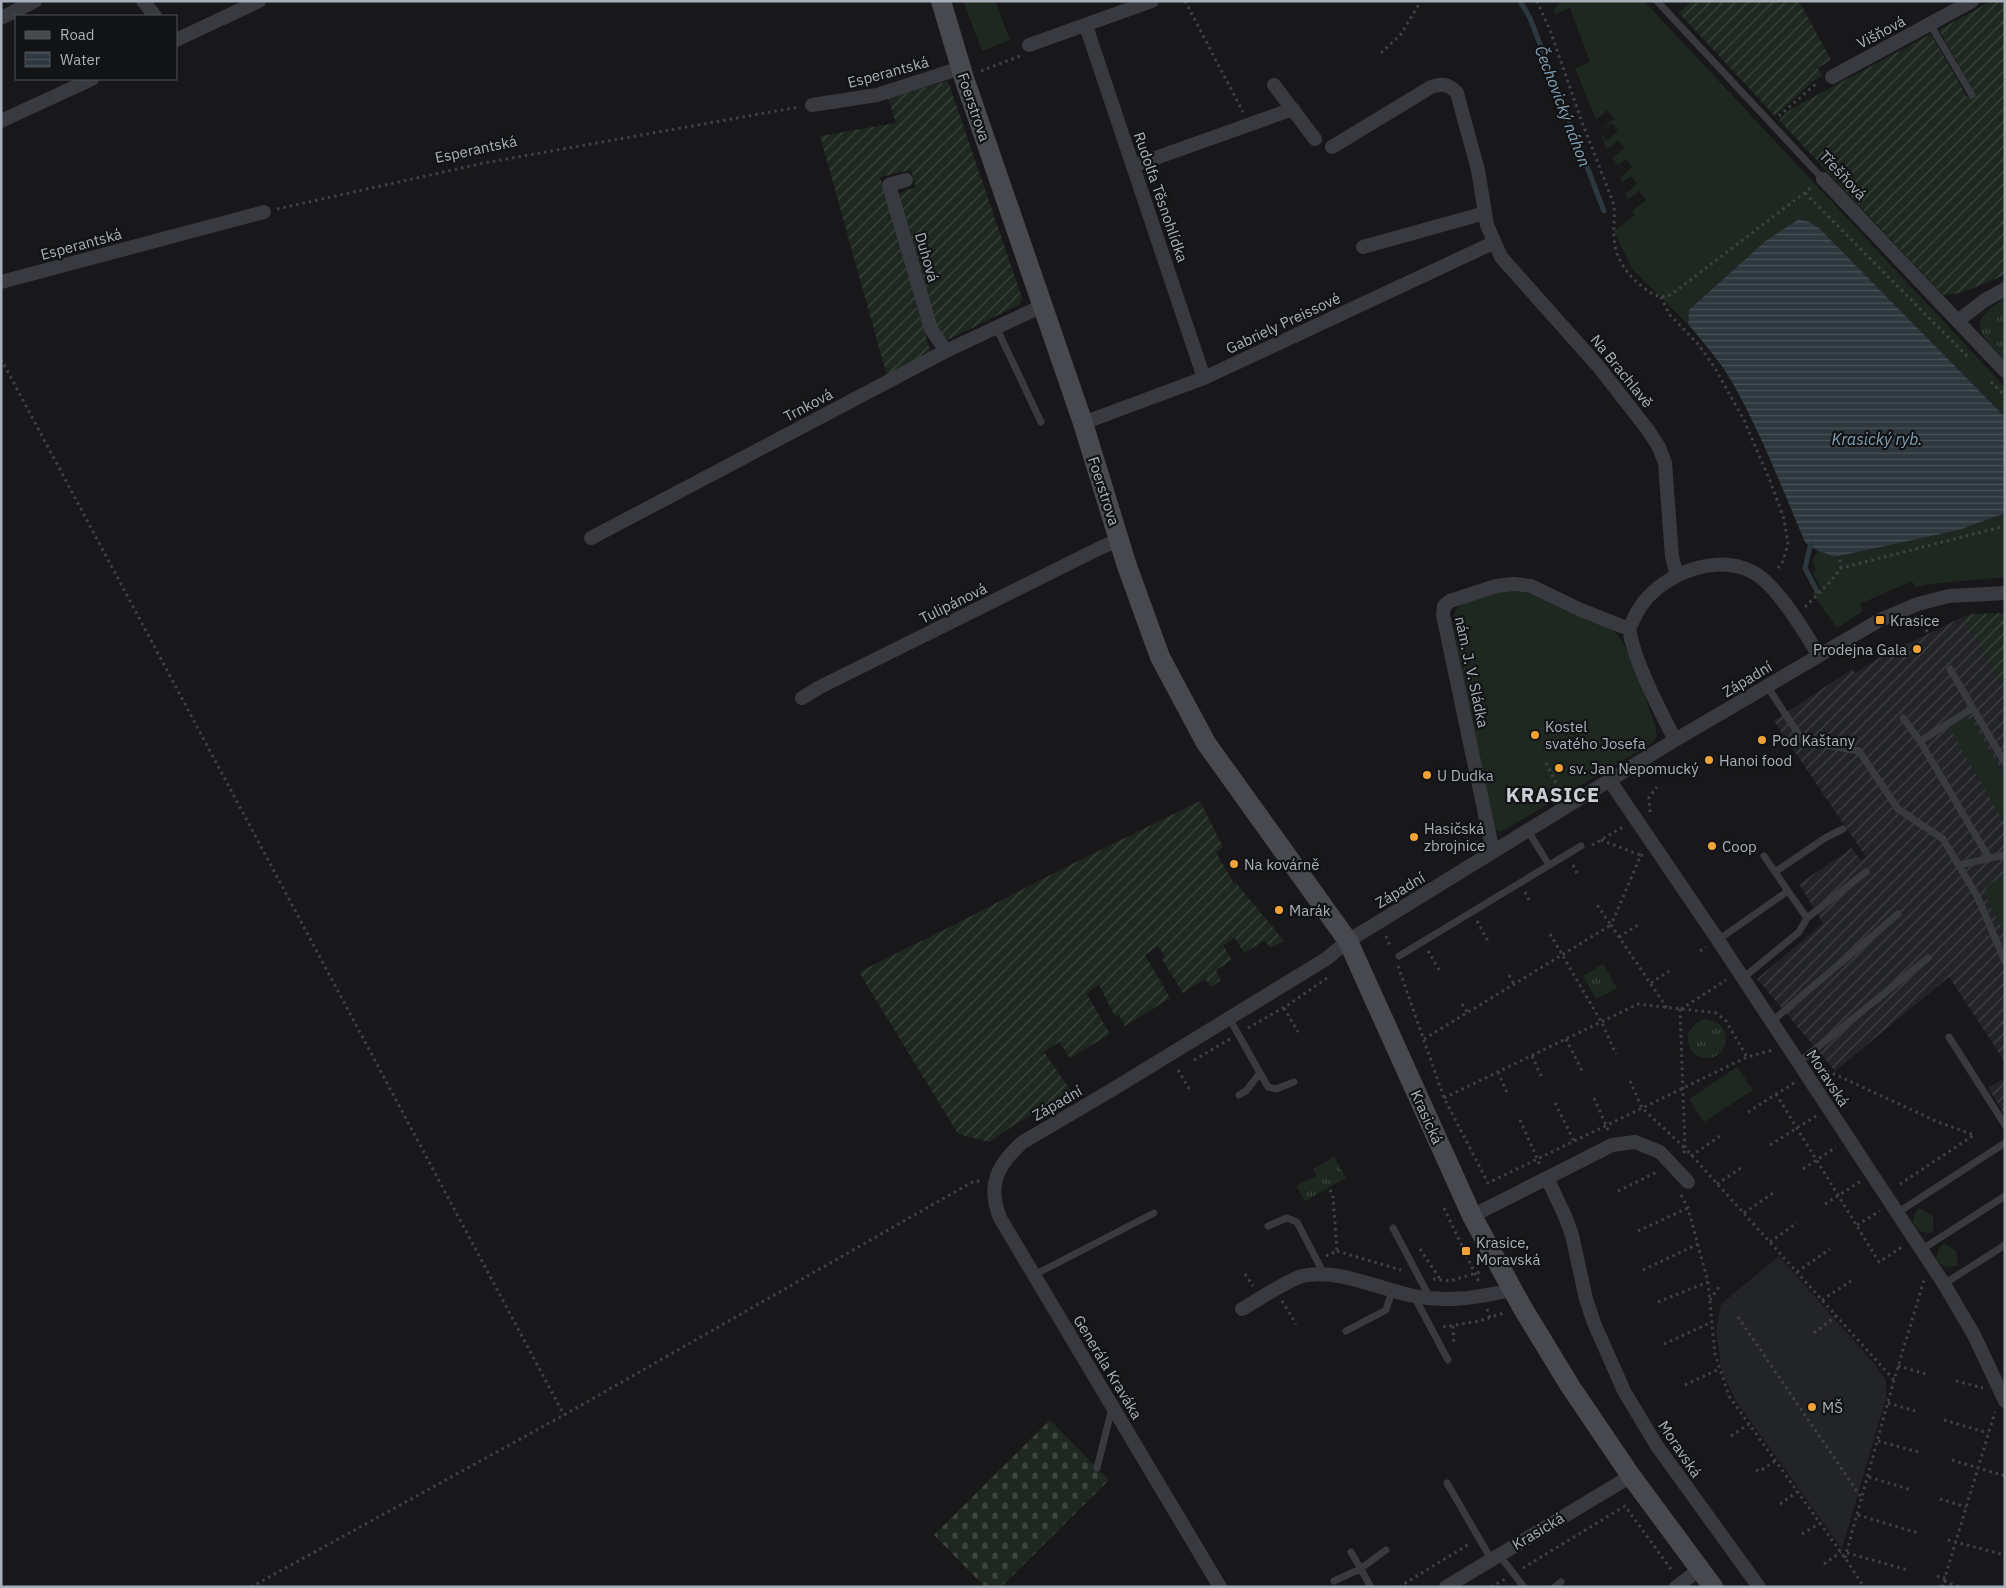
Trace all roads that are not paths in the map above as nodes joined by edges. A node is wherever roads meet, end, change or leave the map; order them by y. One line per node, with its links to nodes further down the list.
1 (35, 1): 8 (street)
2 (143, 1): 9 (street)
3 (258, 1): 13 (street)
4 (940, 1): 15 (street, Foerstrova)
5 (1152, 1): 12 (street)
6 (1657, 1): 26 (lane, Třešňová)
7 (1969, 2): 11 (street, Višňová)
8 (18, 5): 10 (street)
9 (154, 15)
10 (1, 18)
11 (1930, 24): 16 (street, Višňová); 19 (lane)
12 (1086, 26): 14 (street); 25 (street, Rudolfa Těsnohlídka)
13 (178, 39)
14 (1029, 45)
15 (963, 73): 20 (street, Esperantská); 34 (street, Foerstrova)
16 (1832, 77)
17 (90, 80): 22 (street)
18 (1274, 85): 21 (street)
19 (1972, 95)
20 (812, 105)
21 (1293, 109): 23 (street); 25 (street)
22 (1, 121)
23 (1315, 139)
24 (1332, 146): 29 (street, Na Brachlavě)
25 (1133, 166): 39 (street, Rudolfa Těsnohlídka)
26 (1824, 178): 35 (street, Třešňová)
27 (906, 180): 37 (street, Duhová)
28 (264, 212): 32 (street, Esperantská)
29 (1485, 213): 30 (street, Na Brachlavě); 31 (street)
30 (1493, 243): 39 (street, Gabriely Preissové); 44 (street, Na Brachlavě)
31 (1362, 247)
32 (1, 282)
33 (2005, 289): 35 (street)
34 (1042, 306): 36 (street, Trnková); 41 (street, Foerstrova)
35 (1959, 320): 38 (street, Třešňová)
36 (996, 327): 37 (street, Trnková); 40 (lane)
37 (946, 351): 42 (street, Trnková)
38 (2005, 371)
39 (1204, 378): 41 (street, Gabriely Preissové)
40 (1041, 422)
41 (1083, 423): 43 (street, Foerstrova)
42 (591, 538)
43 (1120, 540): 50 (street, Tulipánová); 72 (street, Foerstrova)
44 (1677, 575): 46 (street); 47 (street)
45 (2005, 593): 47 (street, Západní)
46 (1628, 629): 53 (street); 60 (street, nám. J. V. Sládka)
47 (1819, 656): 49 (street, Západní)
48 (1950, 670): 51 (lane)
49 (1767, 686): 53 (street, Západní); 65 (lane)
50 (802, 698)
51 (1973, 708): 54 (lane); 55 (lane)
52 (1904, 718): 54 (lane)
53 (1675, 740): 56 (street, Západní)
54 (1920, 741): 63 (lane)
55 (2005, 763)
56 (1610, 781): 58 (street, Západní); 71 (street, Moravská)
57 (1842, 829): 66 (lane)
58 (1528, 831): 60 (street, Západní); 64 (lane)
59 (1581, 846): 64 (lane)
60 (1493, 852): 72 (street, Západní)
61 (2005, 855): 63 (lane)
62 (1764, 856): 66 (lane)
63 (1989, 858): 65 (lane)
64 (1549, 865): 73 (lane)
65 (1959, 865): 75 (lane)
66 (1775, 872): 68 (lane)
67 (1866, 872): 70 (lane)
68 (1788, 890): 70 (lane); 71 (lane)
69 (1898, 914): 78 (lane)
70 (1807, 918): 76 (lane)
71 (1718, 940): 76 (street, Moravská)
72 (1348, 941): 77 (street, Západní); 92 (street, Krasická)
73 (1396, 957)
74 (1928, 958): 80 (lane)
75 (2004, 958)
76 (1737, 978): 78 (street, Moravská)
77 (1229, 1018): 81 (lane); 86 (street, Západní)
78 (1772, 1022): 80 (street, Moravská)
79 (1950, 1037): 84 (lane)
80 (1798, 1063): 91 (street, Moravská)
81 (1260, 1073): 82 (lane); 83 (lane)
82 (1294, 1082)
83 (1239, 1095)
84 (2005, 1125)
85 (2005, 1143): 91 (lane)
86 (1006, 1160): 98 (street, Generála Kraváka)
87 (1546, 1178): 88 (street); 92 (street); 124 (street, Moravská)
88 (1683, 1185)
89 (2005, 1196): 96 (lane)
90 (1154, 1213): 98 (lane)
91 (1897, 1213): 96 (street, Moravská)
92 (1472, 1216): 103 (street, Krasická)
93 (1268, 1226): 97 (lane)
94 (1394, 1228): 102 (lane)
95 (2005, 1245): 99 (lane)
96 (1921, 1250): 99 (street, Moravská)
97 (1324, 1274): 100 (street); 104 (street)
98 (1034, 1275): 108 (street, Generála Kraváka)
99 (1944, 1284): 107 (street, Moravská)
100 (1392, 1291): 101 (street); 105 (lane)
101 (1414, 1296): 102 (street); 106 (lane)
102 (1430, 1299): 103 (street)
103 (1517, 1299): 110 (street, Krasická)
104 (1242, 1309)
105 (1346, 1331)
106 (1448, 1360)
107 (2001, 1404)
108 (1113, 1406): 109 (lane); 119 (street, Generála Kraváka)
109 (1097, 1468)
110 (1631, 1476): 114 (street, Krasická); 116 (street, Krasická)
111 (1447, 1484): 114 (lane)
112 (1386, 1550): 115 (lane)
113 (1351, 1552): 115 (lane)
114 (1495, 1557): 121 (street, Krasická); 122 (lane)
115 (1360, 1569): 117 (lane); 120 (lane)
116 (1700, 1569): 118 (street); 123 (street, Krasická)
117 (1334, 1581)
118 (1678, 1585)
119 (1220, 1587)
120 (1371, 1587)
121 (1446, 1587)
122 (1524, 1587)
123 (1713, 1587)
124 (1759, 1587)

